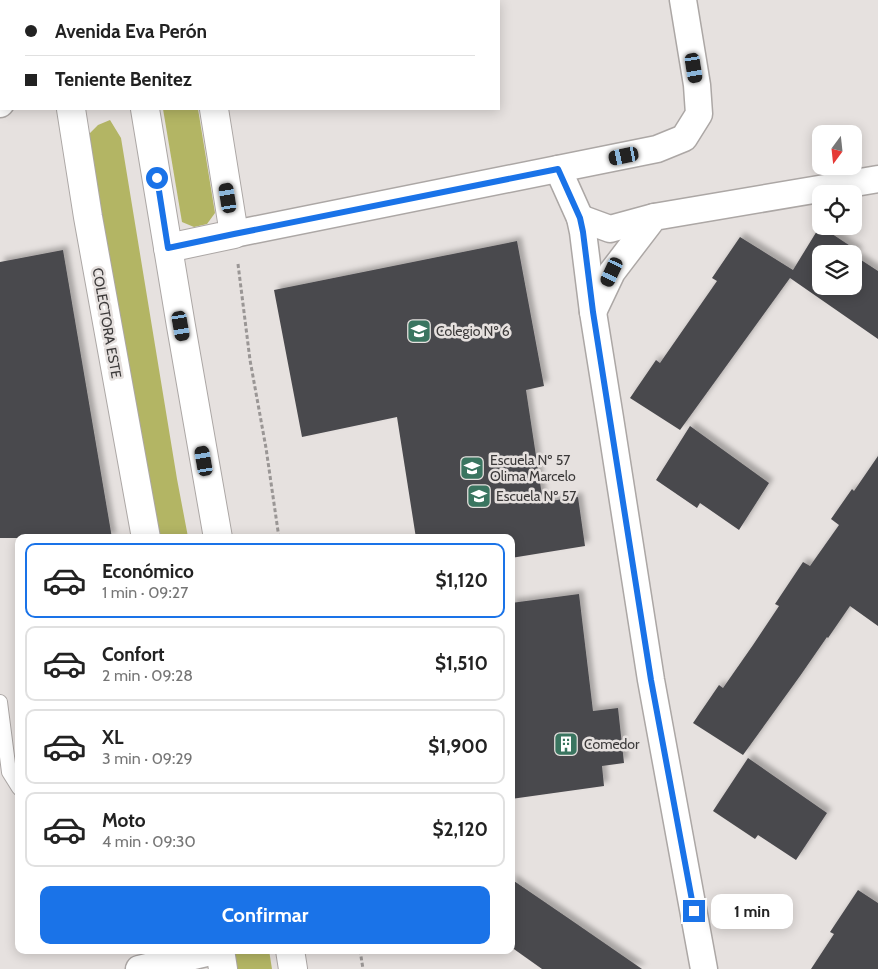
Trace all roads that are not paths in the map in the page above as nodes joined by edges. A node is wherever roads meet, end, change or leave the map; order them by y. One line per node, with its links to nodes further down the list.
1 (683, 0): 5 (street)
2 (71, 110): 12 (main road, COLECTORA ESTE)
3 (145, 110): 10 (main road)
4 (214, 110): 9 (main road)
5 (558, 169): 8 (street); 9 (street)
6 (878, 179): 7 (street)
7 (654, 217): 8 (street); 11 (street)
8 (580, 218): 11 (street)
9 (234, 234): 10 (main road)
10 (168, 248): 13 (main road)
11 (593, 312): 22 (street)
12 (145, 534)
13 (217, 534)
14 (0, 702): 15 (lane)
15 (15, 782)
16 (202, 954): 19 (street)
17 (220, 954): 20 (main road)
18 (291, 954): 21 (main road)
19 (140, 969)
20 (223, 969)
21 (293, 969)
22 (704, 969)

